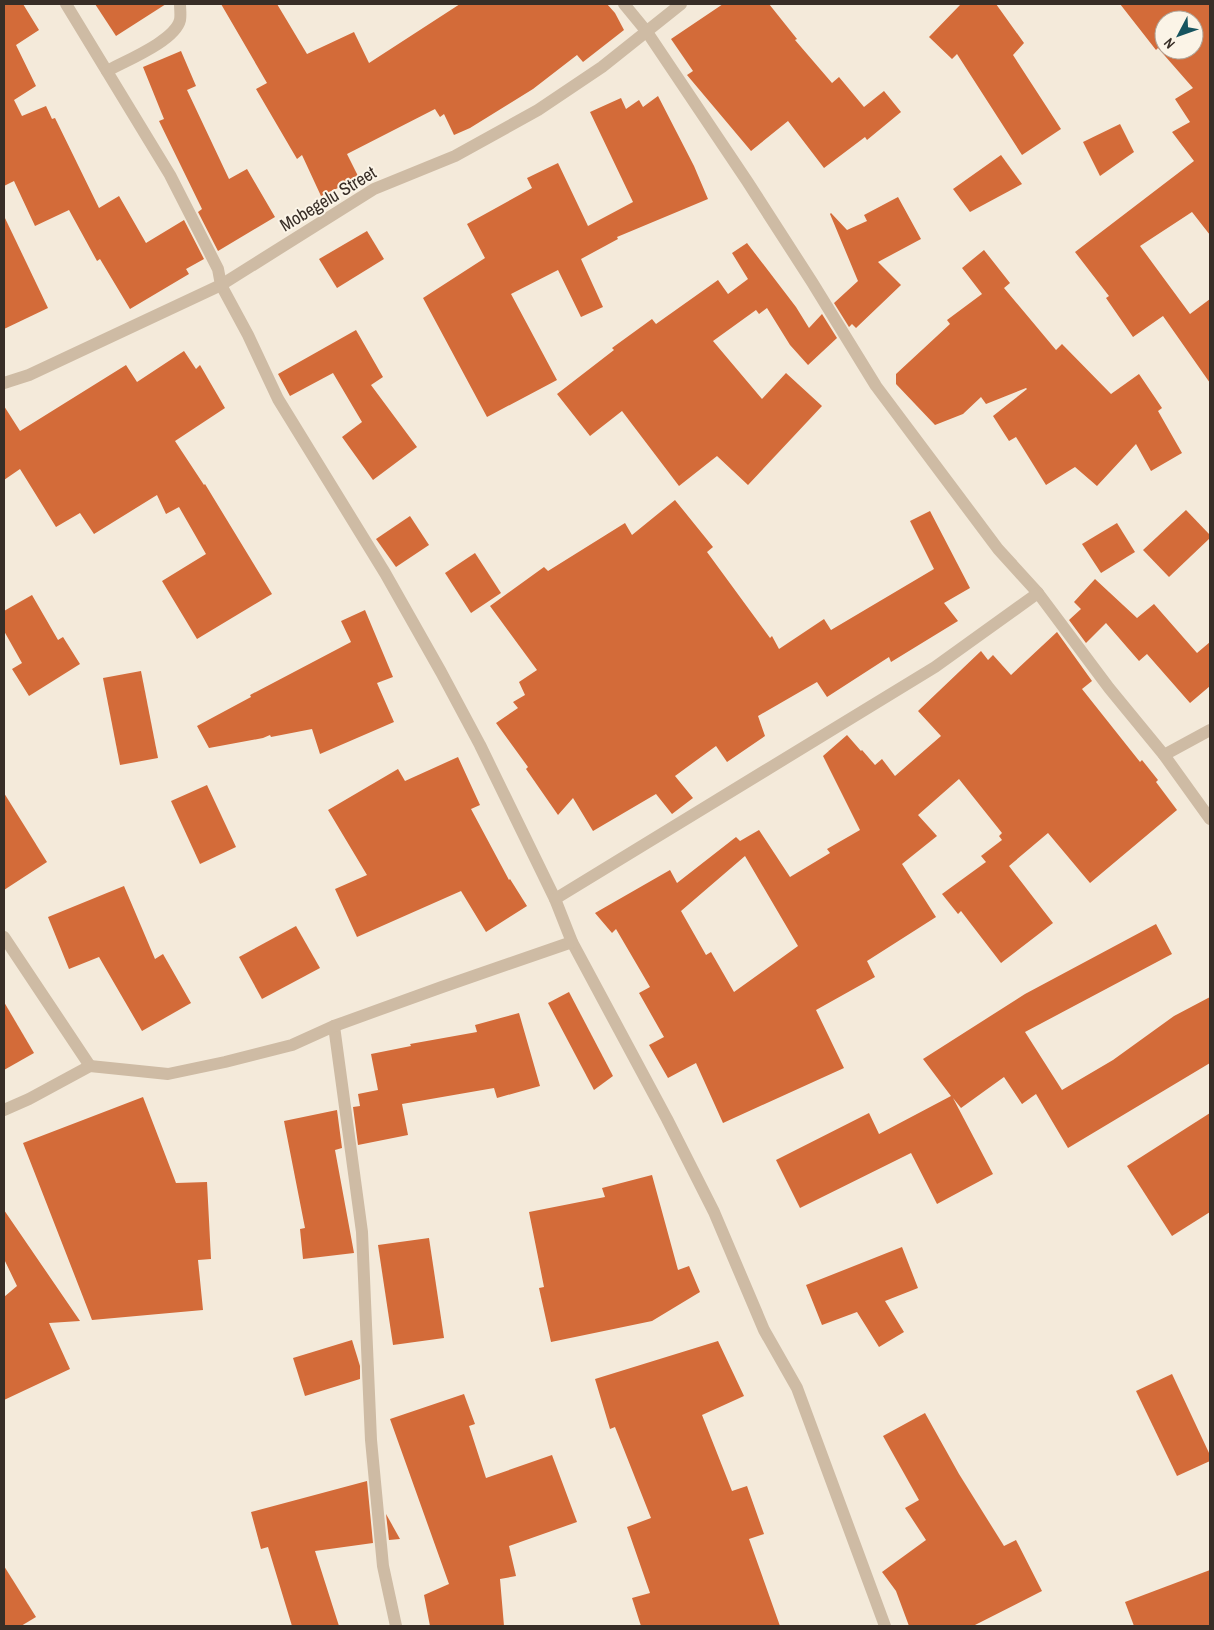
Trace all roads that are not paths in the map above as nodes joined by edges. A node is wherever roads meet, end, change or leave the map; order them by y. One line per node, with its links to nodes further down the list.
1 (66, 4): 6 (street)
2 (180, 4): 6 (street)
3 (624, 4): 5 (street)
4 (681, 4): 5 (street, Mobegelu Street)
5 (647, 32): 7 (street, Mobegelu Street); 9 (street)
6 (107, 71): 7 (street)
7 (221, 285): 8 (street, Mobegelu Street); 13 (street)
8 (4, 383)
9 (1038, 592): 11 (street); 13 (street)
10 (1210, 730): 11 (street)
11 (1164, 755): 12 (street)
12 (1210, 819)
13 (555, 899): 15 (street)
14 (4, 937): 17 (street)
15 (572, 942): 16 (street); 20 (street)
16 (334, 1026): 17 (street); 19 (street)
17 (90, 1066): 18 (street)
18 (4, 1110)
19 (396, 1626)
20 (885, 1626)

